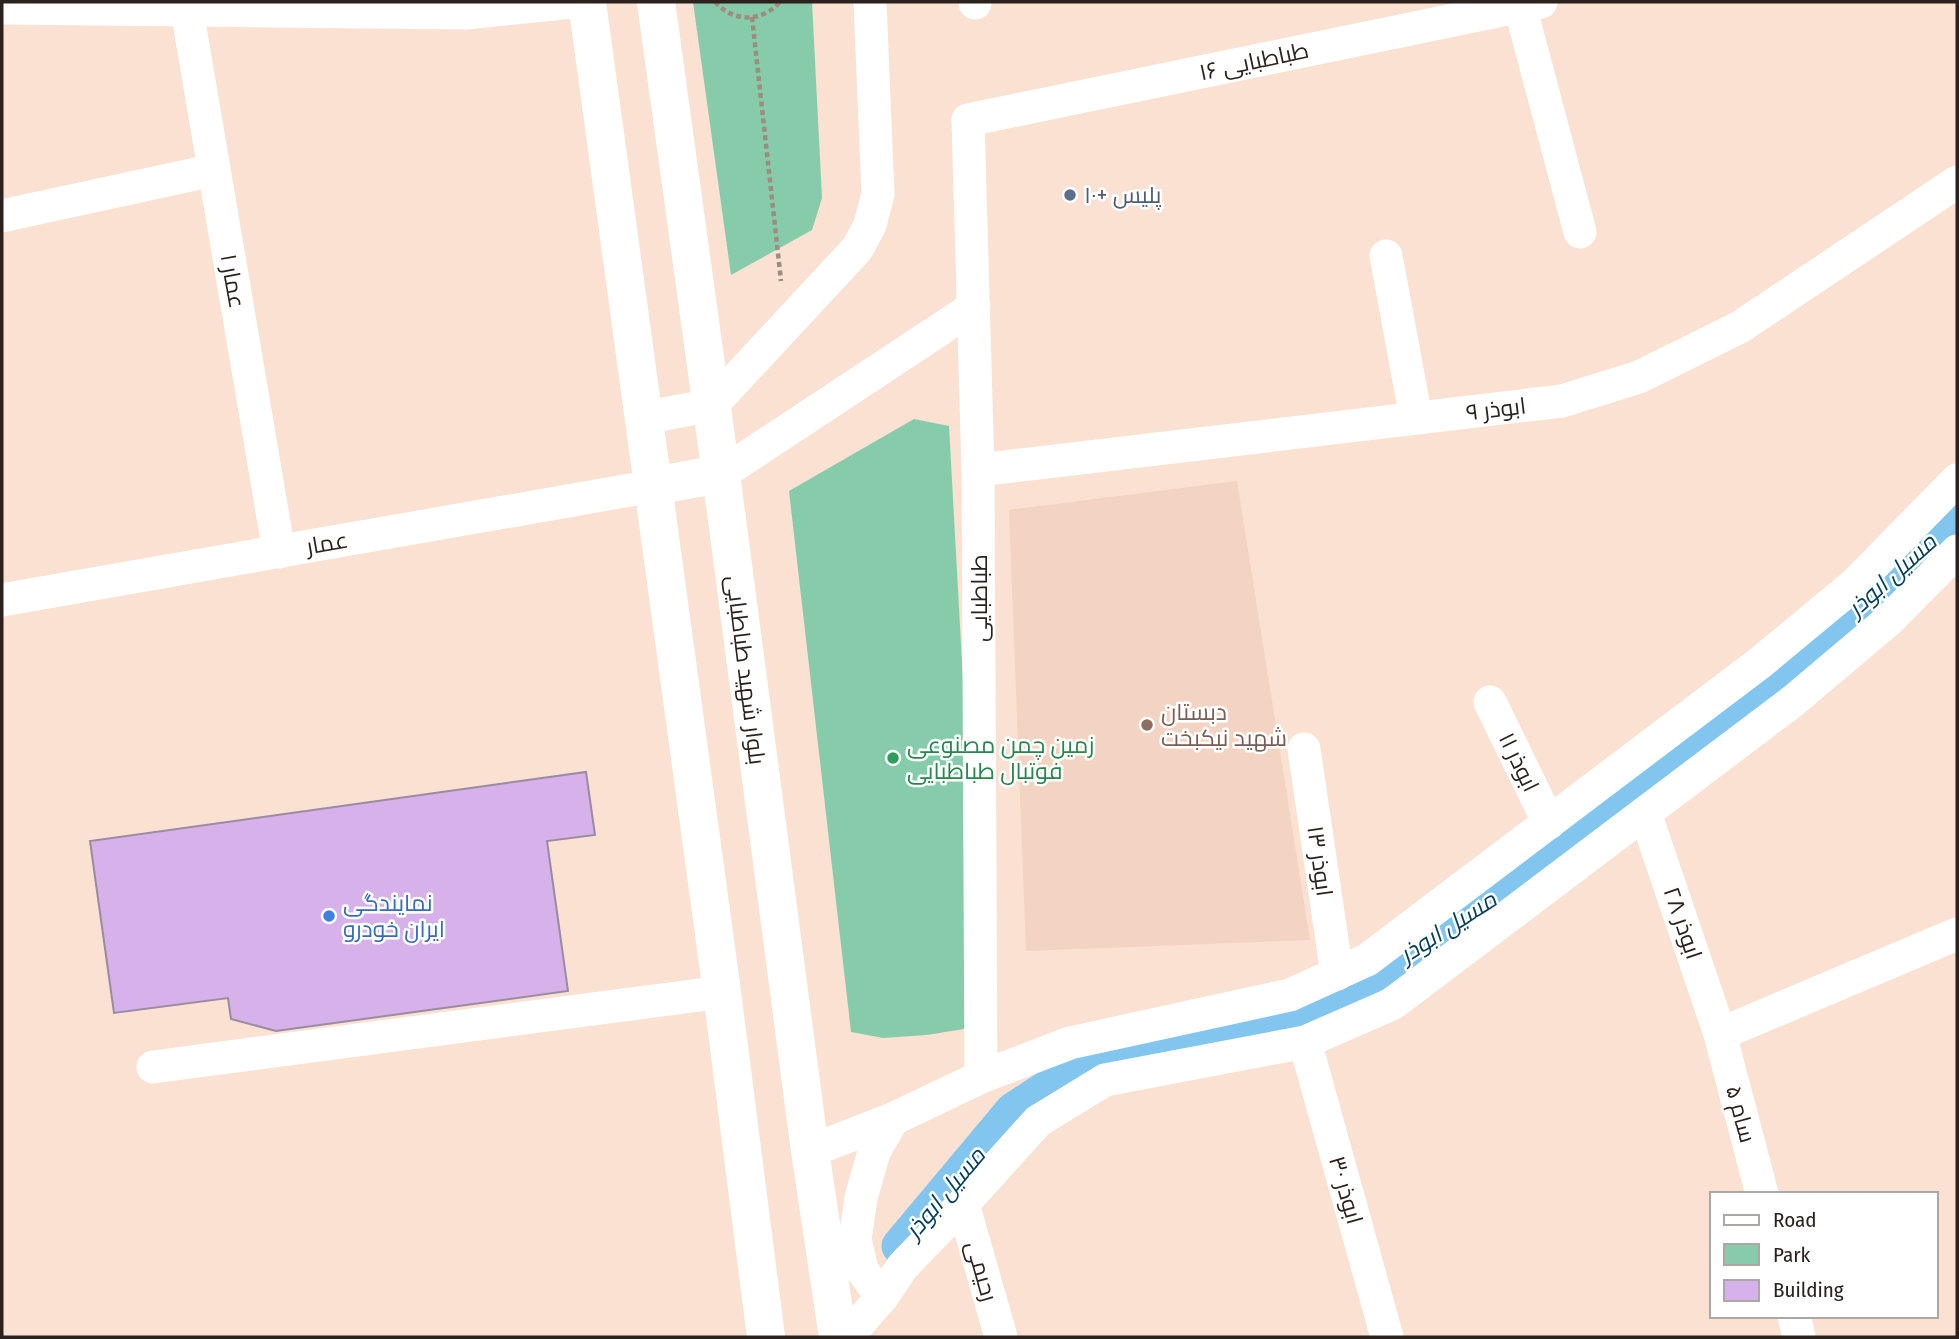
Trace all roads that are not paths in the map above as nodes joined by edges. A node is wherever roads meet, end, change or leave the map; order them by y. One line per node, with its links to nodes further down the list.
1 (573, 2): 7 (street)
2 (587, 2): 16 (main road)
3 (656, 2): 15 (main road, بلوار شهید طباطبایی)
4 (870, 2): 15 (street)
5 (1531, 4): 8 (street, طباطبایی ۱۶); 12 (street)
6 (2, 8): 7 (street)
7 (187, 9): 9 (street, عمار ۱)
8 (968, 120): 14 (street, طباطبایی)
9 (214, 170): 11 (street); 23 (street, عمار ۱)
10 (1957, 182): 17 (street, ابوذر ۹)
11 (2, 216)
12 (1580, 232)
13 (1386, 256): 17 (street)
14 (974, 307): 18 (street, طباطبایی); 19 (street)
15 (712, 405): 16 (street); 19 (main road, بلوار شهید طباطبایی)
16 (643, 418): 21 (main road)
17 (1416, 418): 18 (street, ابوذر ۹)
18 (978, 470): 35 (street, طباطبایی)
19 (721, 474): 21 (main road); 37 (main road, بلوار شهید طباطبایی)
20 (1957, 480): 28 (street)
21 (653, 486): 23 (street, عمار); 31 (main road)
22 (1957, 551): 27 (street)
23 (279, 552): 24 (street, عمار)
24 (2, 600)
25 (1490, 702): 28 (street, ابوذر ۱۱)
26 (1304, 749): 30 (street, ابوذر ۱۳)
27 (1645, 813): 32 (street, ابوذر ۲۸); 33 (street)
28 (1549, 823): 30 (street)
29 (1957, 934): 32 (street)
30 (1337, 974): 35 (street)
31 (722, 992): 34 (street); 42 (main road)
32 (1720, 1034): 38 (street, سام ۵)
33 (1305, 1042): 39 (street); 46 (street, ابوذر ۳۰)
34 (153, 1067)
35 (981, 1077): 36 (street)
36 (893, 1119): 37 (street); 40 (street)
37 (810, 1151): 43 (main road, بلوار شهید طباطبایی)
38 (1761, 1192)
39 (964, 1204): 40 (street); 45 (street, رحیمی)
40 (882, 1297): 44 (street)
41 (1794, 1318): 47 (street)
42 (766, 1337)
43 (838, 1337)
44 (847, 1337)
45 (1000, 1337)
46 (1387, 1337)
47 (1799, 1337)

